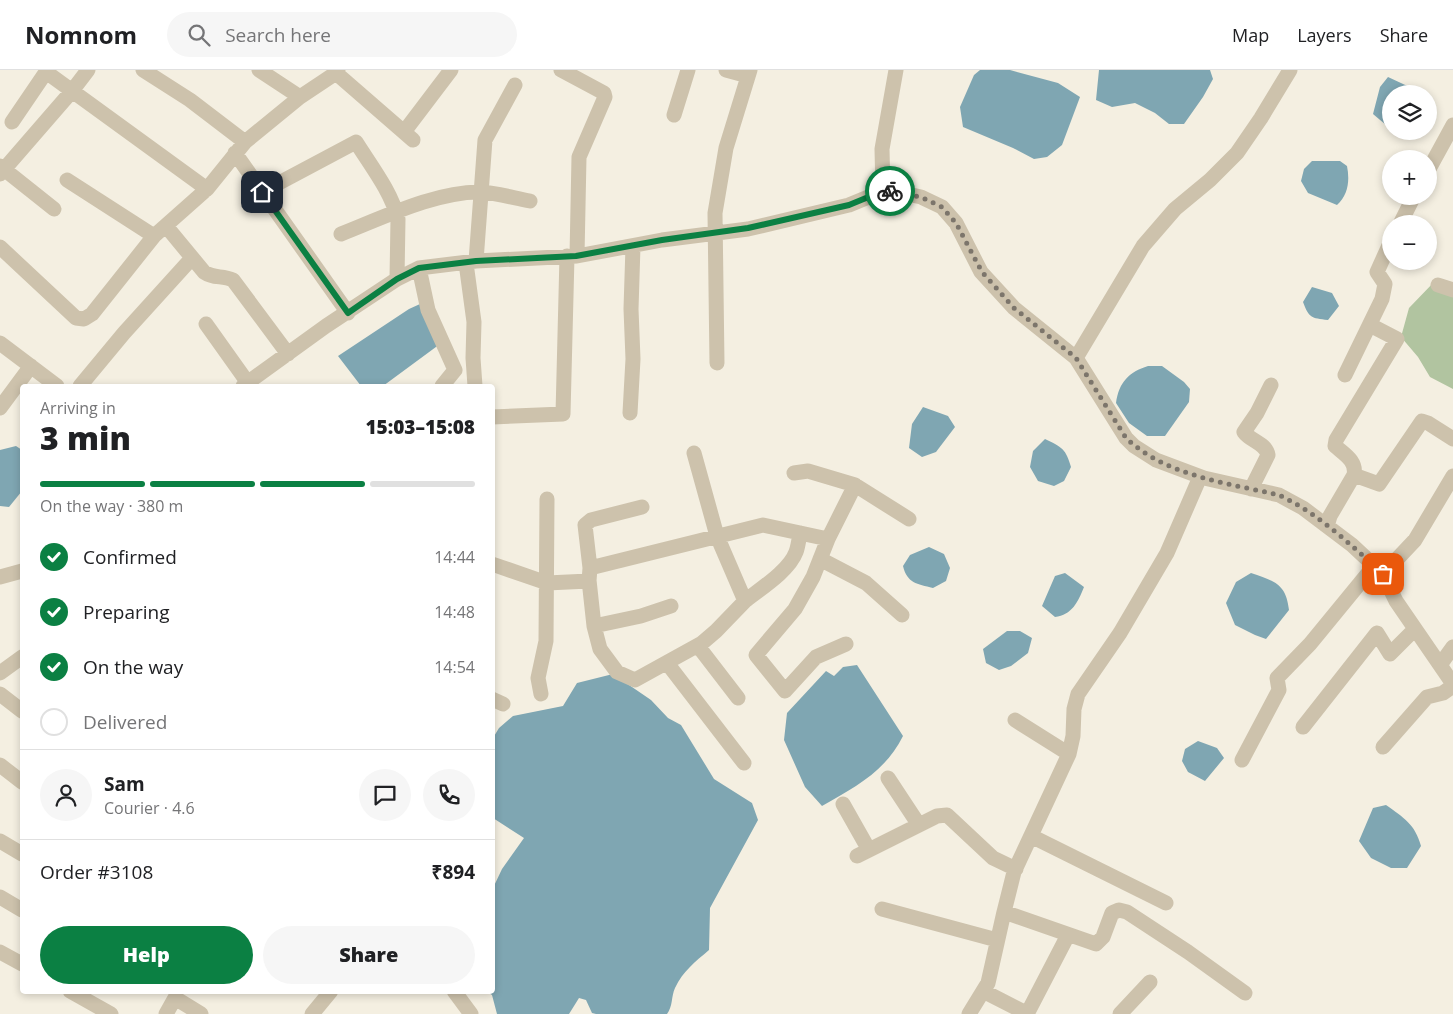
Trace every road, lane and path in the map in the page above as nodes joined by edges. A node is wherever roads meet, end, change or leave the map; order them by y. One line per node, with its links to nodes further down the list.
1 (88, 70): 14 (street)
2 (143, 70): 19 (street)
3 (259, 70): 15 (street)
4 (451, 70): 11 (street)
5 (561, 70): 37 (street)
6 (688, 70): 16 (street)
7 (726, 70): 12 (street)
8 (896, 70): 25 (street)
9 (1290, 70): 48 (street)
10 (45, 71): 14 (street); 17 (street)
11 (337, 72): 15 (street)
12 (749, 73): 32 (street)
13 (515, 85): 27 (street)
14 (72, 91): 22 (street); 24 (street)
15 (300, 97): 19 (street)
16 (674, 115)
17 (12, 122)
18 (1453, 125): 21 (street)
19 (245, 142): 20 (street)
20 (235, 153): 24 (street); 26 (street)
21 (1437, 154)
22 (1, 170): 29 (street)
23 (67, 180): 34 (street)
24 (207, 189): 31 (street)
25 (883, 191): 32 (street); 48 (street)
26 (262, 192): 30 (street); 43 (street)
27 (481, 192): 28 (street); 30 (street); 40 (street)
28 (530, 201)
29 (54, 209)
30 (396, 212): 33 (street); 42 (street)
31 (166, 226): 34 (street); 38 (street)
32 (716, 233): 35 (street); 49 (street)
33 (341, 234)
34 (154, 236): 36 (street)
35 (633, 246): 37 (street); 59 (street)
36 (1, 250)
37 (572, 256): 40 (street); 60 (street)
38 (192, 258): 47 (street); 54 (street)
39 (1382, 261): 45 (street)
40 (472, 262): 41 (street); 56 (street)
41 (419, 268): 42 (street); 55 (street)
42 (397, 279): 43 (street)
43 (348, 313): 47 (street)
44 (206, 324): 52 (street)
45 (1370, 325): 51 (street); 64 (street)
46 (0, 343): 50 (street)
47 (288, 354): 52 (street)
48 (1076, 358): 66 (street)
49 (717, 363)
50 (31, 366): 53 (street); 58 (street)
51 (1344, 376)
52 (251, 383)
53 (54, 384)
54 (82, 384)
55 (444, 384)
56 (475, 384)
57 (1271, 385): 68 (street)
58 (0, 408)
59 (630, 413)
60 (495, 417)
61 (1453, 439): 64 (street)
62 (694, 453): 74 (street)
63 (794, 473): 67 (street)
64 (1354, 475): 72 (street)
65 (1453, 476): 78 (street)
66 (1200, 477): 68 (street); 103 (street)
67 (855, 485): 71 (street); 75 (street)
68 (1251, 489): 72 (street)
69 (546, 499): 82 (street)
70 (642, 507): 80 (street)
71 (910, 519)
72 (1327, 526): 78 (street)
73 (800, 533): 74 (street); 75 (street); 83 (street)
74 (717, 536): 80 (street); 83 (street)
75 (828, 539): 76 (street)
76 (820, 559): 85 (street); 88 (street)
77 (495, 567): 82 (street)
78 (1379, 570): 87 (street); 104 (street)
79 (20, 572): 81 (street)
80 (590, 574): 82 (street); 86 (street)
81 (0, 577)
82 (547, 583): 97 (street)
83 (745, 601): 89 (street)
84 (672, 606): 86 (street)
85 (902, 616)
86 (594, 626): 92 (street)
87 (1415, 629): 93 (street); 101 (street)
88 (846, 644)
89 (698, 646): 92 (street); 98 (street)
90 (1453, 647): 93 (street)
91 (20, 658): 94 (street)
92 (667, 663): 105 (street)
93 (1440, 665): 95 (street)
94 (0, 673)
95 (1453, 685): 102 (street)
96 (0, 694): 99 (street)
97 (541, 694)
98 (738, 698)
99 (20, 709)
100 (1015, 720): 103 (street)
101 (1303, 727)
102 (1383, 747)
103 (1069, 754): 111 (street)
104 (1242, 760)
105 (744, 763)
106 (0, 765): 108 (street)
107 (888, 778): 110 (street)
108 (20, 780)
109 (843, 804): 110 (street)
110 (918, 825): 114 (street)
111 (1031, 836): 114 (street); 116 (street)
112 (0, 841): 113 (street)
113 (20, 853)
114 (1016, 869): 119 (street)
115 (0, 897): 117 (street)
116 (1166, 903)
117 (20, 909)
118 (882, 909): 121 (street)
119 (1004, 912): 120 (street); 121 (street)
120 (1068, 935): 126 (street); 137 (street)
121 (998, 940): 125 (street)
122 (0, 952): 123 (street)
123 (20, 963)
124 (1150, 982): 138 (street)
125 (983, 991): 136 (street); 137 (street)
126 (1245, 993)
127 (75, 994): 131 (street)
128 (329, 994): 134 (street)
129 (456, 994): 135 (street)
130 (169, 995): 132 (street); 133 (street)
131 (111, 1014)
132 (166, 1014)
133 (201, 1014)
134 (312, 1014)
135 (471, 1014)
136 (969, 1014)
137 (1028, 1014)
138 (1120, 1014)

